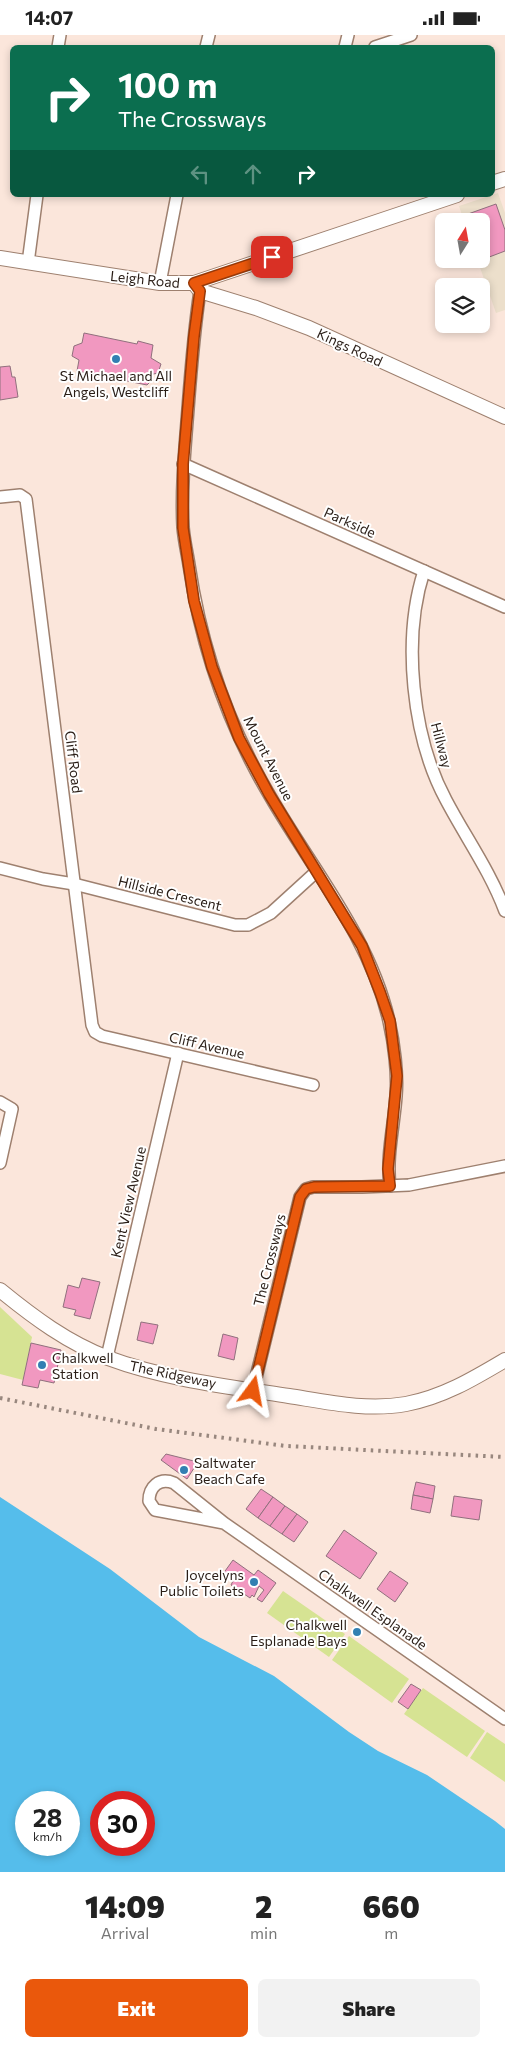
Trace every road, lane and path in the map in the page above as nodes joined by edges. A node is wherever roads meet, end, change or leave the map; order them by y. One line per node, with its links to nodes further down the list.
1 (412, 35): 2 (street)
2 (381, 45)
3 (37, 197): 7 (street)
4 (177, 197): 8 (street)
5 (451, 197): 9 (street, Leigh Road)
6 (0, 258): 7 (street, Leigh Road)
7 (28, 263): 8 (street, Leigh Road)
8 (160, 283): 9 (street, Leigh Road)
9 (197, 287): 10 (street, Kings Road); 11 (street, Mount Avenue)
10 (505, 417)
11 (183, 464): 13 (street, Parkside); 16 (street, Mount Avenue)
12 (0, 497): 17 (street, Cliff Road)
13 (424, 571): 14 (street, Parkside); 18 (street, Hillway)
14 (505, 607)
15 (0, 868): 17 (street, Hillside Crescent)
16 (316, 872): 17 (street, Hillside Crescent); 25 (street, Mount Avenue)
17 (74, 884): 19 (street, Cliff Road)
18 (505, 911)
19 (95, 1032): 20 (street, Cliff Avenue)
20 (178, 1053): 21 (street, Cliff Avenue); 27 (street, Kent View Avenue)
21 (313, 1085)
22 (0, 1102): 23 (street)
23 (0, 1163)
24 (505, 1166): 25 (street, The Crossways)
25 (390, 1186): 29 (street, The Crossways)
26 (0, 1290): 27 (street, The Ridgeway)
27 (107, 1357): 29 (street, The Ridgeway)
28 (505, 1360): 29 (street, The Ridgeway)
29 (253, 1391)
30 (224, 1523): 30 (street, Chalkwell Esplanade); 31 (street, Chalkwell Esplanade)
31 (505, 1719)

